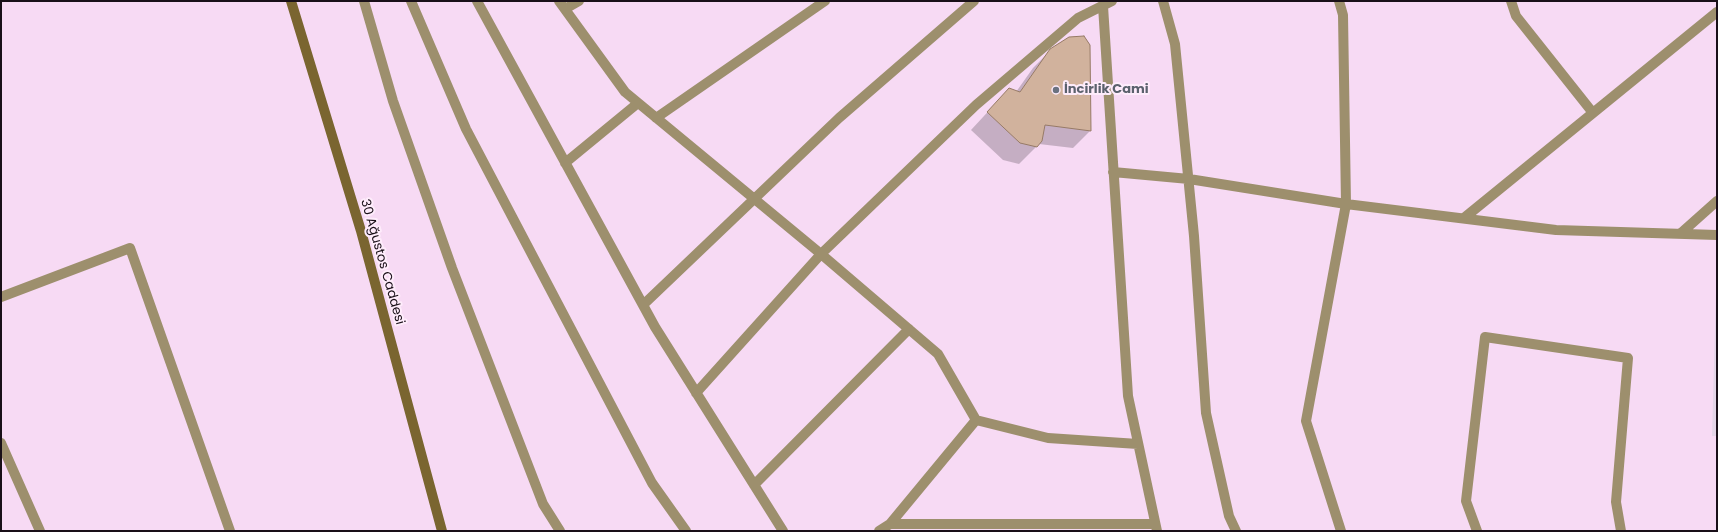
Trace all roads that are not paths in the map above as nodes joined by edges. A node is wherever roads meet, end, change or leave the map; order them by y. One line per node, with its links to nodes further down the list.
1 (291, 1): 39 (main road, 30 Ağustos Caddesi)
2 (364, 1): 40 (street)
3 (411, 1): 41 (street)
4 (477, 1): 17 (street)
5 (579, 1): 12 (street)
6 (825, 1): 16 (street)
7 (974, 1): 20 (street)
8 (1163, 1): 19 (street)
9 (1339, 1): 22 (street)
10 (1511, 1): 15 (street)
11 (1108, 3): 18 (street); 26 (street)
12 (562, 5): 14 (street)
13 (1717, 12): 15 (street)
14 (638, 103): 16 (street); 17 (street)
15 (1593, 113): 23 (street)
16 (656, 118): 20 (street)
17 (565, 163): 28 (street)
18 (1114, 172): 19 (street); 33 (street)
19 (1189, 179): 22 (street); 44 (street)
20 (754, 199): 26 (street); 28 (street)
21 (1717, 201): 24 (street)
22 (1346, 204): 23 (street); 45 (street)
23 (1464, 218): 24 (street)
24 (1680, 234): 25 (street)
25 (1717, 235)
26 (821, 254): 29 (street); 30 (street)
27 (1, 296): 38 (street)
28 (643, 305): 30 (street)
29 (909, 329): 31 (street); 34 (street)
30 (696, 393): 34 (street)
31 (976, 420): 33 (street); 35 (street)
32 (1, 443): 37 (street)
33 (1138, 444): 36 (street)
34 (754, 485): 42 (street)
35 (890, 524): 36 (street); 43 (street)
36 (1156, 528)
37 (40, 531)
38 (230, 531)
39 (442, 531)
40 (560, 531)
41 (686, 531)
42 (782, 531)
43 (879, 531)
44 (1236, 531)
45 (1341, 531)
46 (1477, 531): 47 (street)
47 (1621, 531)

